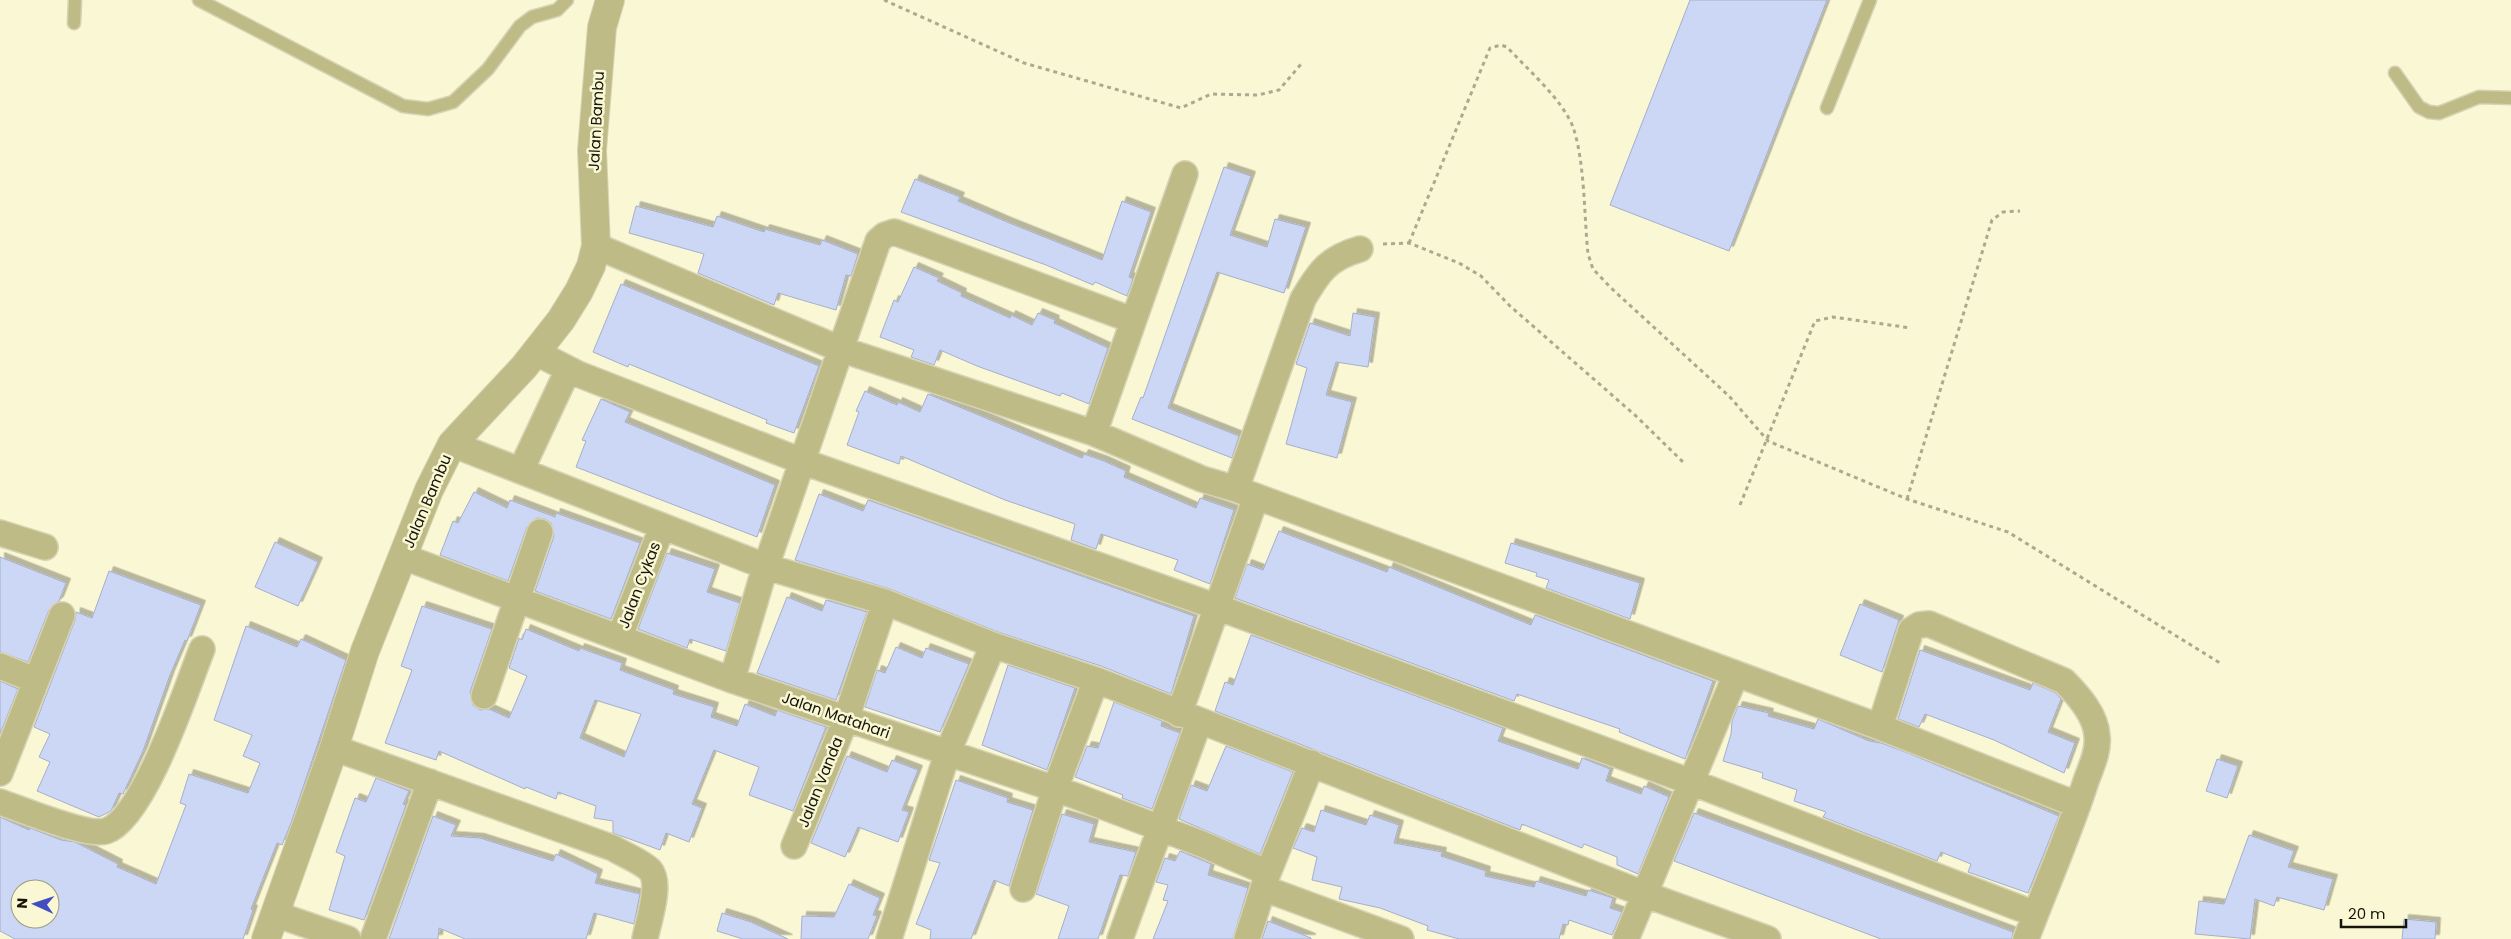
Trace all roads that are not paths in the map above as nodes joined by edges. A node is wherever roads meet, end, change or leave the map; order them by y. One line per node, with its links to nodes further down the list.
1 (75, 0): 6 (lane)
2 (199, 0): 3 (lane)
3 (567, 0)
4 (610, 0): 11 (street, Jalan Bambu)
5 (1870, 0): 9 (lane)
6 (74, 23)
7 (2396, 73): 8 (lane)
8 (2511, 98)
9 (1827, 108)
10 (1185, 174): 13 (street)
11 (596, 246): 14 (street); 15 (street, Jalan Bambu)
12 (1360, 249): 21 (street)
13 (1132, 320): 14 (street); 17 (street)
14 (840, 349): 17 (street); 19 (street)
15 (535, 352): 16 (street); 18 (street, Jalan Bambu)
16 (568, 370): 19 (street); 20 (street)
17 (1094, 433): 21 (street)
18 (452, 444): 20 (street); 26 (street, Jalan Bambu)
19 (804, 462): 27 (street); 30 (street)
20 (521, 470): 27 (street)
21 (1246, 493): 30 (street); 36 (street)
22 (0, 532): 25 (street)
23 (540, 532): 28 (street)
24 (659, 535): 32 (street, Jalan Cykas)
25 (45, 547)
26 (404, 557): 28 (street, Jalan Matahari); 44 (street, Jalan Bambu)
27 (767, 567): 29 (street); 38 (street)
28 (518, 599): 32 (street, Jalan Matahari); 40 (street)
29 (885, 602): 33 (street); 41 (street, Jalan Vanda)
30 (1216, 607): 42 (street); 49 (street)
31 (62, 614): 37 (street)
32 (620, 636): 38 (street, Jalan Matahari)
33 (993, 646): 39 (street); 45 (street)
34 (202, 649): 51 (street)
35 (0, 666): 37 (street)
36 (1736, 674): 43 (street); 49 (street)
37 (35, 680): 47 (street)
38 (732, 680): 41 (street, Jalan Matahari)
39 (1096, 680): 42 (street); 50 (street)
40 (484, 696)
41 (846, 718): 45 (street, Jalan Matahari); 54 (street, Jalan Vanda)
42 (1189, 718): 46 (street); 53 (street)
43 (1880, 727): 52 (street); 52 (street)
44 (334, 748): 48 (street); 58 (street, Jalan Bambu)
45 (947, 754): 50 (street, Jalan Matahari); 64 (street)
46 (1312, 763): 55 (street); 57 (street)
47 (0, 773)
48 (430, 782): 62 (street); 63 (street)
49 (1691, 782): 57 (street); 59 (street)
50 (1055, 789): 53 (street, Jalan Matahari); 56 (street)
51 (0, 802)
52 (2078, 805): 59 (street)
53 (1160, 830): 55 (street, Jalan Matahari); 65 (street)
54 (794, 846)
55 (1266, 880): 66 (street); 67 (street, Jalan Matahari)
56 (1023, 889)
57 (1644, 894): 68 (street); 69 (street)
58 (275, 914): 60 (street, Jalan Bambu); 61 (street)
59 (2035, 914): 70 (street)
60 (266, 939)
61 (348, 939)
62 (373, 939)
63 (645, 939)
64 (889, 939)
65 (1120, 939)
66 (1247, 939)
67 (1401, 939)
68 (1626, 939)
69 (1768, 939)
70 (2026, 939)

